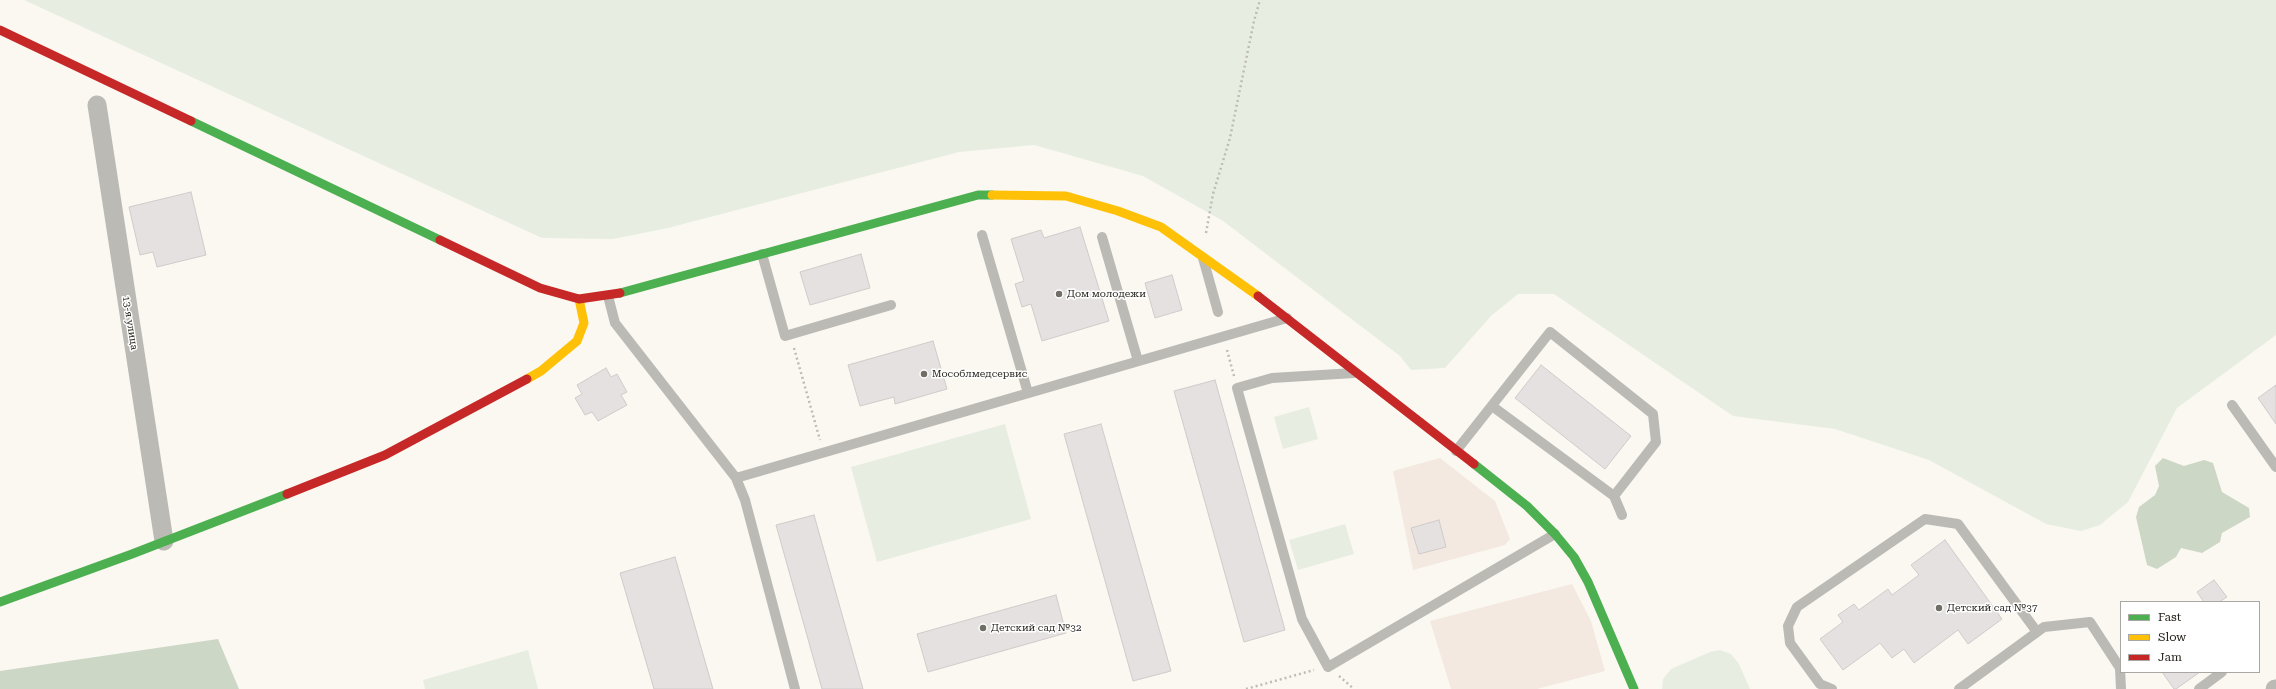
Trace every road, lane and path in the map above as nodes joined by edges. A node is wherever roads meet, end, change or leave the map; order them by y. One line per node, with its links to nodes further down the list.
1 (1260, 0): 7 (path)
2 (0, 30): 9 (street)
3 (96, 105): 26 (street, 13-я улица)
4 (982, 235): 16 (lane)
5 (1102, 237): 14 (lane)
6 (762, 254): 7 (street); 8 (street); 13 (lane)
7 (1202, 254): 11 (lane); 12 (street)
8 (608, 296): 9 (street); 22 (lane)
9 (580, 299): 26 (street)
10 (891, 305): 13 (lane)
11 (1218, 312)
12 (1287, 318): 14 (lane); 15 (street)
13 (790, 334): 20 (path)
14 (1138, 361): 16 (lane)
15 (1358, 373): 19 (street); 29 (lane)
16 (1028, 393): 20 (lane)
17 (2232, 405): 21 (lane)
18 (1492, 406): 19 (lane); 23 (lane); 23 (lane)
19 (1456, 451): 25 (street)
20 (824, 453): 22 (lane)
21 (2276, 467)
22 (736, 478): 33 (lane)
23 (1614, 496): 24 (lane)
24 (1622, 515)
25 (1555, 534): 29 (lane); 36 (street)
26 (164, 541): 27 (street)
27 (0, 602)
28 (2037, 632): 30 (lane); 37 (lane); 38 (lane)
29 (1328, 667): 34 (path); 35 (path)
30 (2120, 668)
31 (2120, 673): 39 (lane)
32 (2221, 673): 40 (lane)
33 (795, 689)
34 (1246, 689)
35 (1354, 689)
36 (1634, 689)
37 (1832, 689)
38 (1959, 689)
39 (2121, 689)
40 (2198, 689)

